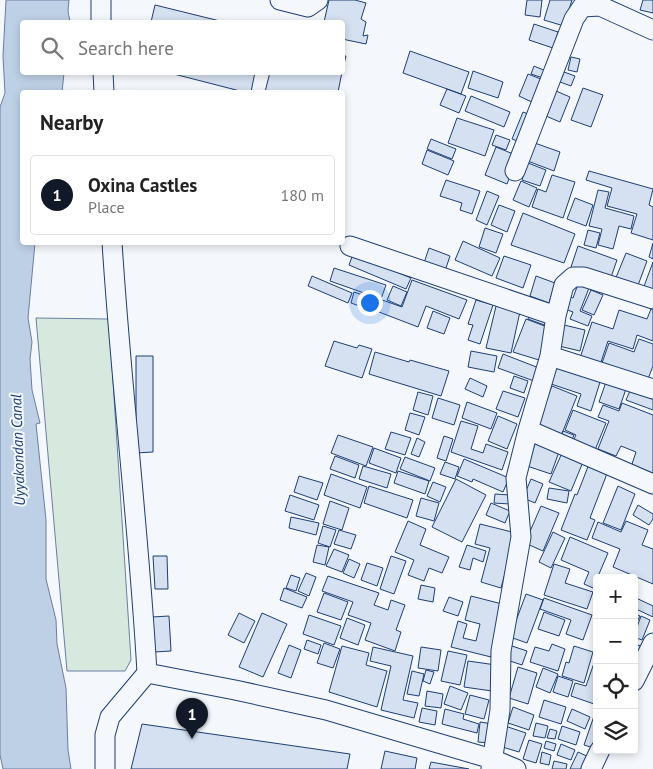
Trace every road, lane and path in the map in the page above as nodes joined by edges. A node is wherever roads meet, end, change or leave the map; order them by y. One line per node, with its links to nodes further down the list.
1 (101, 0): 5 (street)
2 (280, 0): 3 (street)
3 (318, 0)
4 (581, 3): 6 (street); 9 (street)
5 (101, 20)
6 (653, 30)
7 (103, 75): 8 (street)
8 (104, 90)
9 (515, 171)
10 (112, 245): 19 (street)
11 (350, 246): 13 (street)
12 (653, 299): 13 (street)
13 (556, 316): 14 (street)
14 (550, 356): 15 (street); 16 (street)
15 (653, 389)
16 (528, 430): 17 (street); 22 (street)
17 (653, 484)
18 (653, 643): 20 (street)
19 (147, 673): 22 (street); 23 (street)
20 (638, 673)
21 (598, 754): 25 (street)
22 (491, 764): 24 (street)
23 (105, 769)
24 (516, 769)
25 (591, 769)

